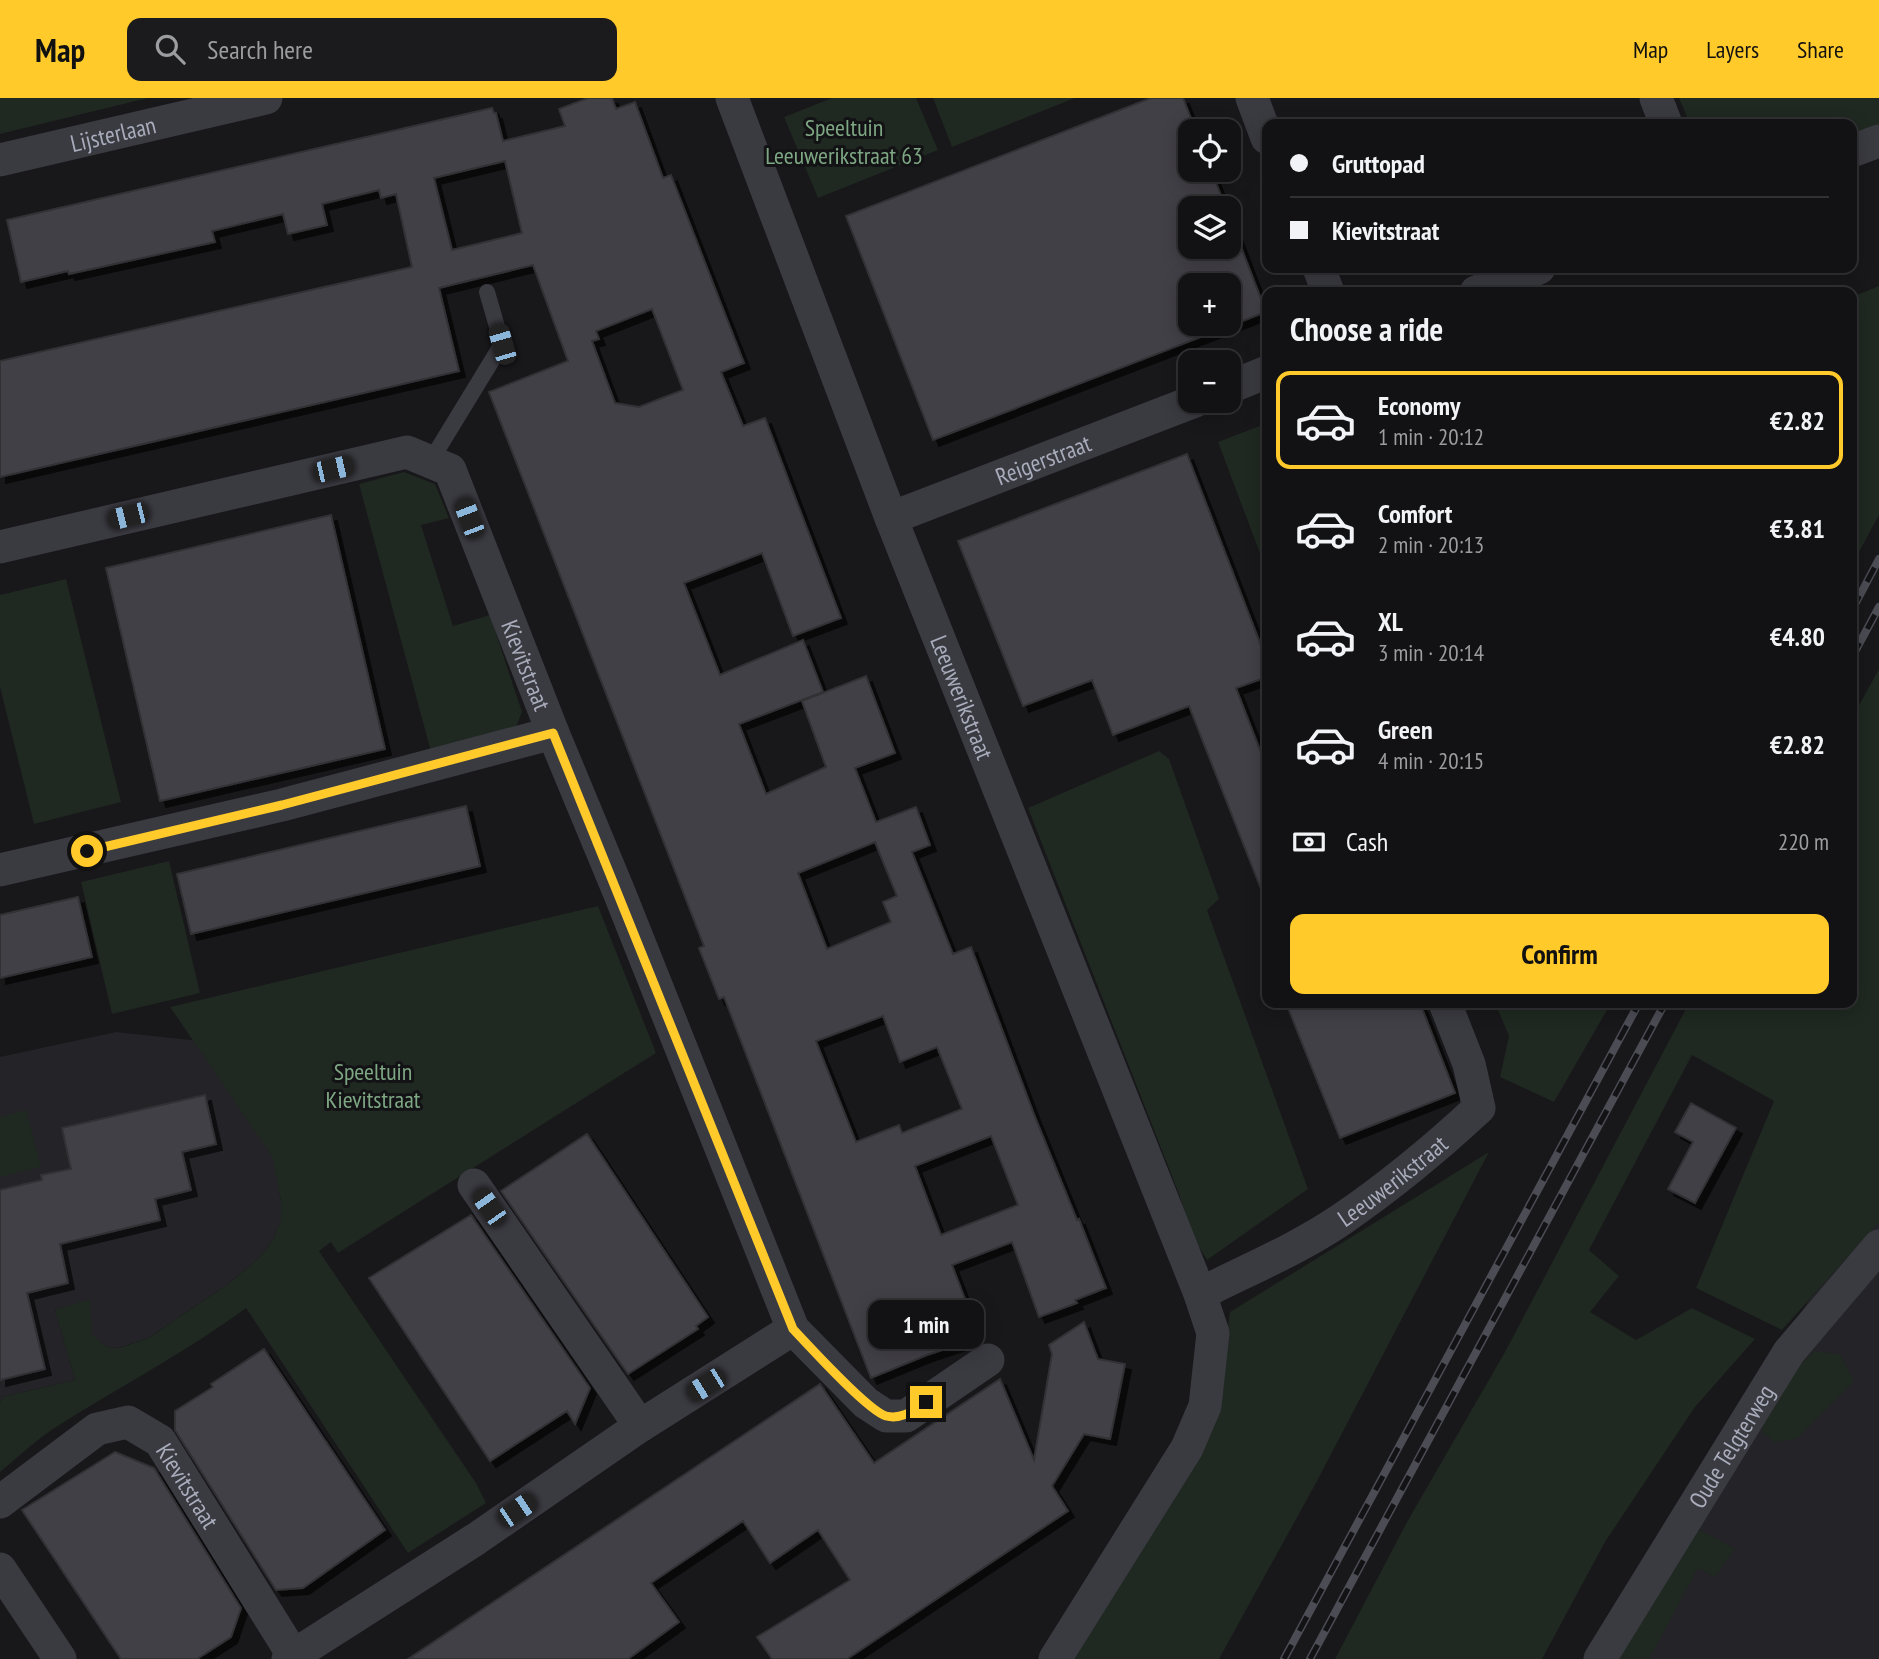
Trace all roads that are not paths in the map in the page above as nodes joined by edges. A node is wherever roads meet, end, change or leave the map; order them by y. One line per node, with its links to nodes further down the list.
1 (267, 98): 9 (street, Lijsterlaan)
2 (732, 98): 17 (street, Leeuwerikstraat)
3 (1252, 98): 6 (street)
4 (1656, 98): 5 (street)
5 (1664, 119)
6 (1262, 125)
7 (1879, 141): 8 (street)
8 (1857, 149)
9 (0, 160)
10 (1526, 273): 11 (street)
11 (1489, 287)
12 (487, 292): 16 (lane)
13 (1262, 374): 14 (street)
14 (1241, 382)
15 (1178, 408): 17 (street, Reigerstraat)
16 (430, 462): 18 (street, Kievitstraat); 19 (street, Kievitstraat)
17 (891, 518): 24 (street, Leeuwerikstraat)
18 (0, 547)
19 (553, 733): 20 (street); 25 (street, Kievitstraat)
20 (0, 870)
21 (1447, 1008): 24 (street, Leeuwerikstraat)
22 (474, 1185): 27 (street)
23 (1879, 1246): 33 (street, Oude Telgterweg)
24 (1200, 1294): 32 (street, Leeuwerikstraat)
25 (793, 1329): 26 (street, Kievitstraat); 27 (street, Kievitstraat)
26 (988, 1360)
27 (640, 1426): 30 (street, Kievitstraat)
28 (0, 1502): 30 (street, Kievitstraat)
29 (0, 1569): 31 (street)
30 (290, 1657)
31 (60, 1659)
32 (1055, 1659)
33 (1600, 1659)

